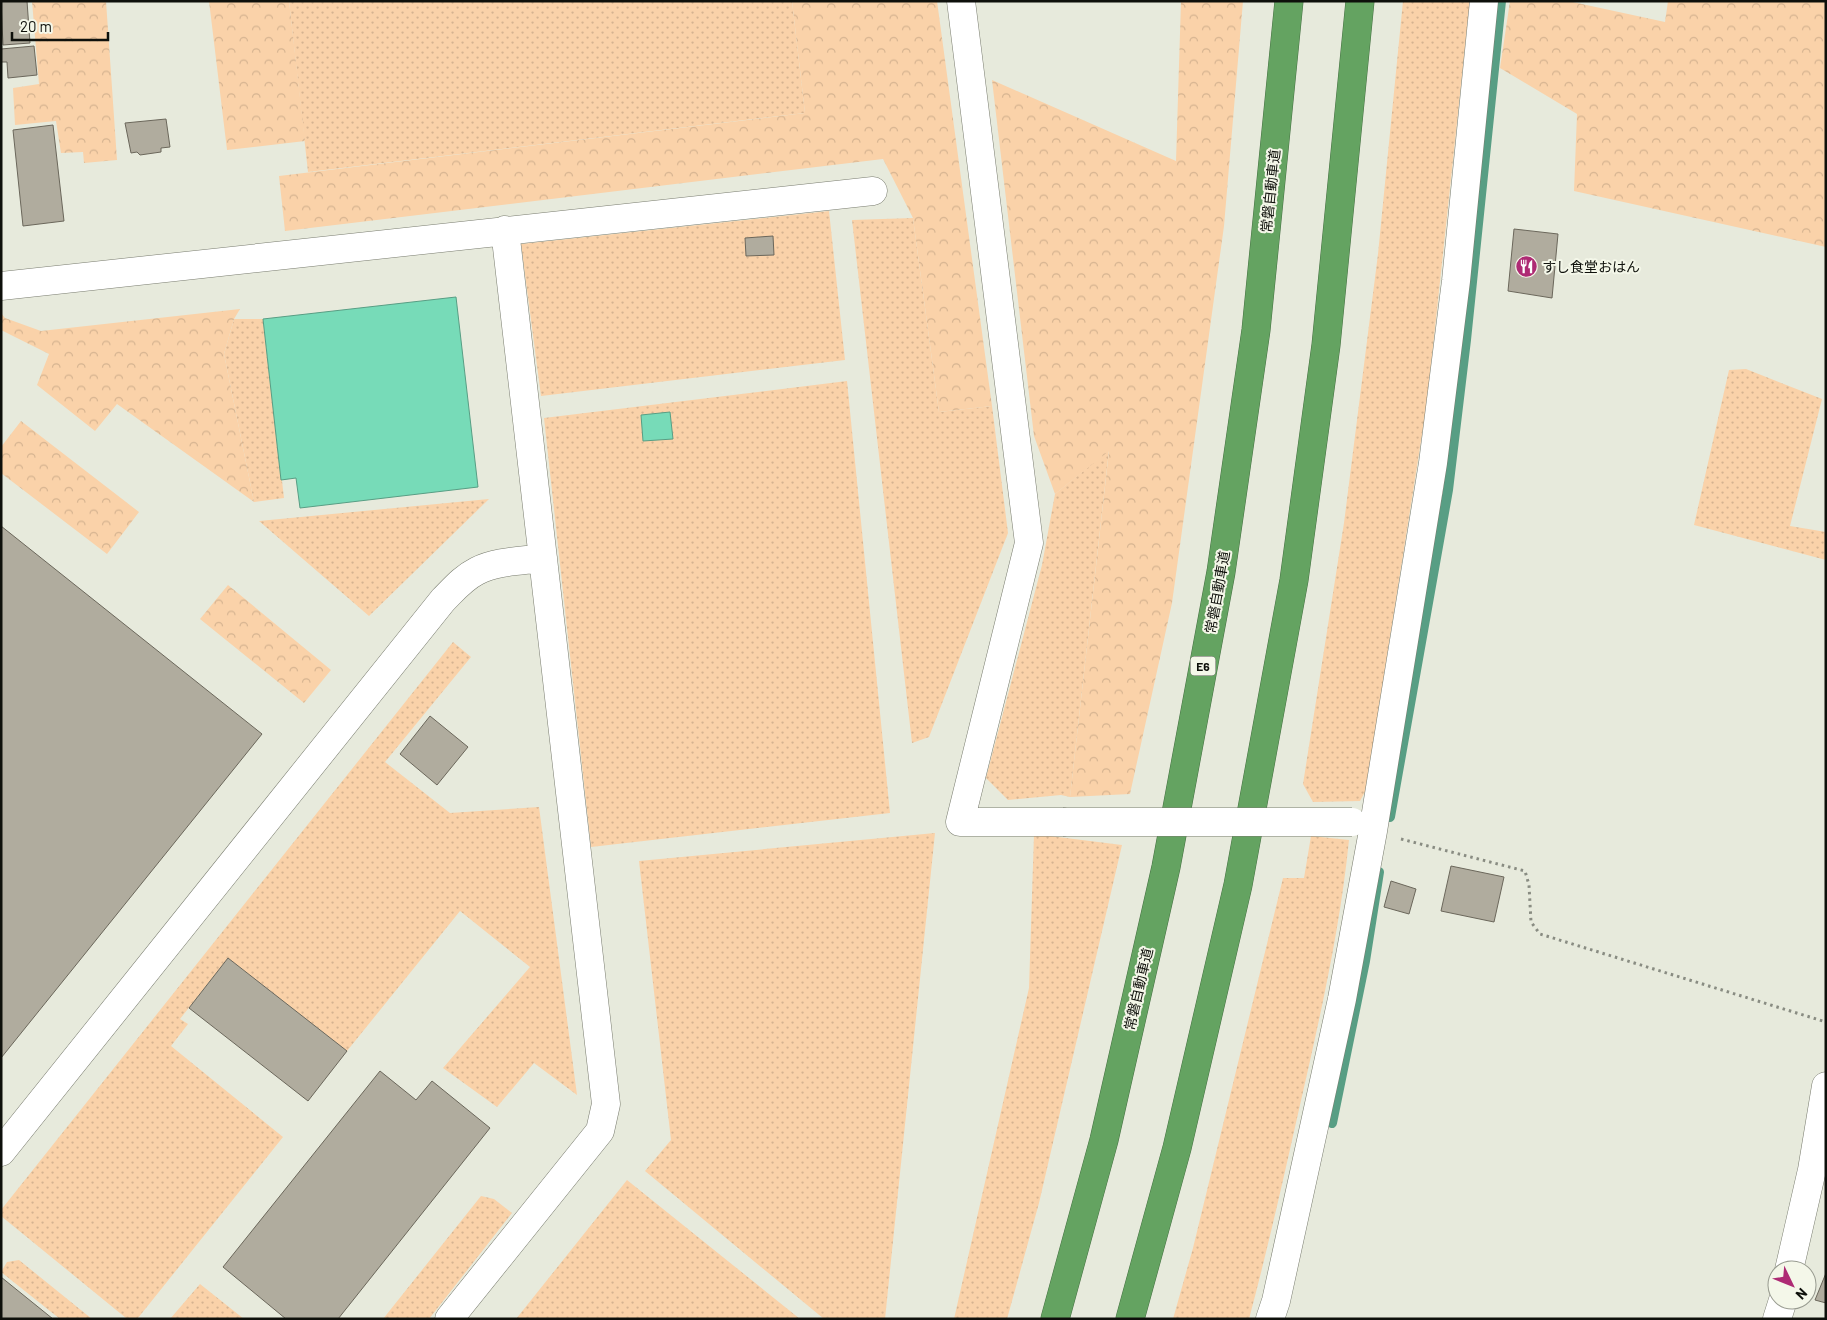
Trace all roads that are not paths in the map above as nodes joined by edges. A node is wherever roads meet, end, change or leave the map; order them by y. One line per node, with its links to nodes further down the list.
1 (961, 1): 9 (street, bridge)
2 (1289, 1): 14 (highway, 常磐自動車道 / E6)
3 (1360, 1): 15 (highway)
4 (1484, 1): 9 (street)
5 (873, 191): 6 (street)
6 (505, 230): 7 (street); 8 (street)
7 (1, 286)
8 (543, 558): 11 (street); 13 (street)
9 (1363, 826): 16 (street)
10 (1826, 1086): 12 (street)
11 (1, 1152)
12 (1792, 1260)
13 (449, 1319)
14 (1055, 1319)
15 (1130, 1319)
16 (1270, 1319)

